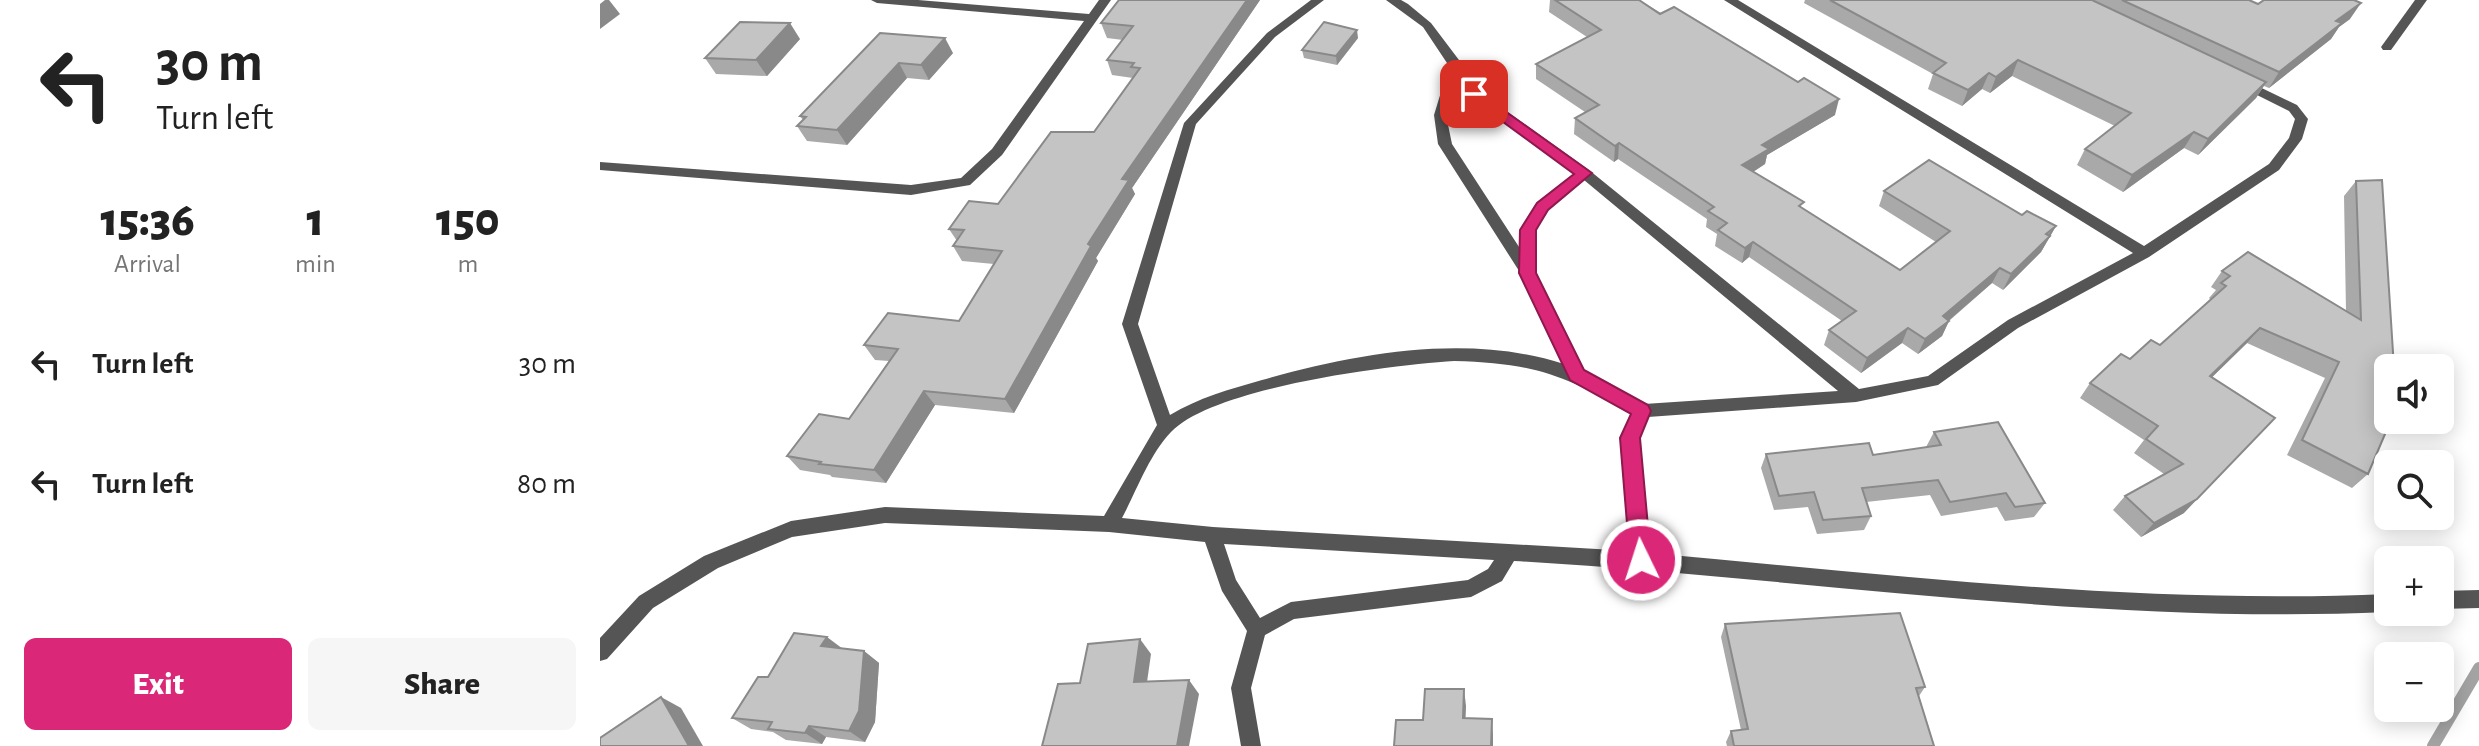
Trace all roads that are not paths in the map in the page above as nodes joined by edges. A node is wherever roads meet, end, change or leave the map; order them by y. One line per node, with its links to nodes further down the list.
1 (877, 0): 7 (street)
2 (1105, 0): 7 (street)
3 (1318, 0): 18 (street)
4 (1392, 0): 9 (street)
5 (1730, 0): 13 (street)
6 (2421, 0): 8 (street)
7 (1092, 18): 11 (street)
8 (2387, 47)
9 (1456, 64): 12 (street); 14 (street)
10 (2221, 73): 13 (street)
11 (600, 166)
12 (1584, 173): 14 (street); 16 (street)
13 (2144, 253): 16 (street)
14 (1528, 273): 15 (street)
15 (1577, 375): 17 (street); 18 (street)
16 (1856, 396): 17 (street)
17 (1642, 411): 22 (street)
18 (1166, 426): 19 (street)
19 (1109, 524): 20 (street); 27 (street)
20 (1213, 535): 21 (street); 26 (street)
21 (1508, 554): 22 (street); 26 (street)
22 (1641, 560): 25 (street)
23 (2479, 599): 24 (street)
24 (2454, 600)
25 (2374, 604)
26 (1257, 629): 28 (street)
27 (600, 652)
28 (1251, 746)

